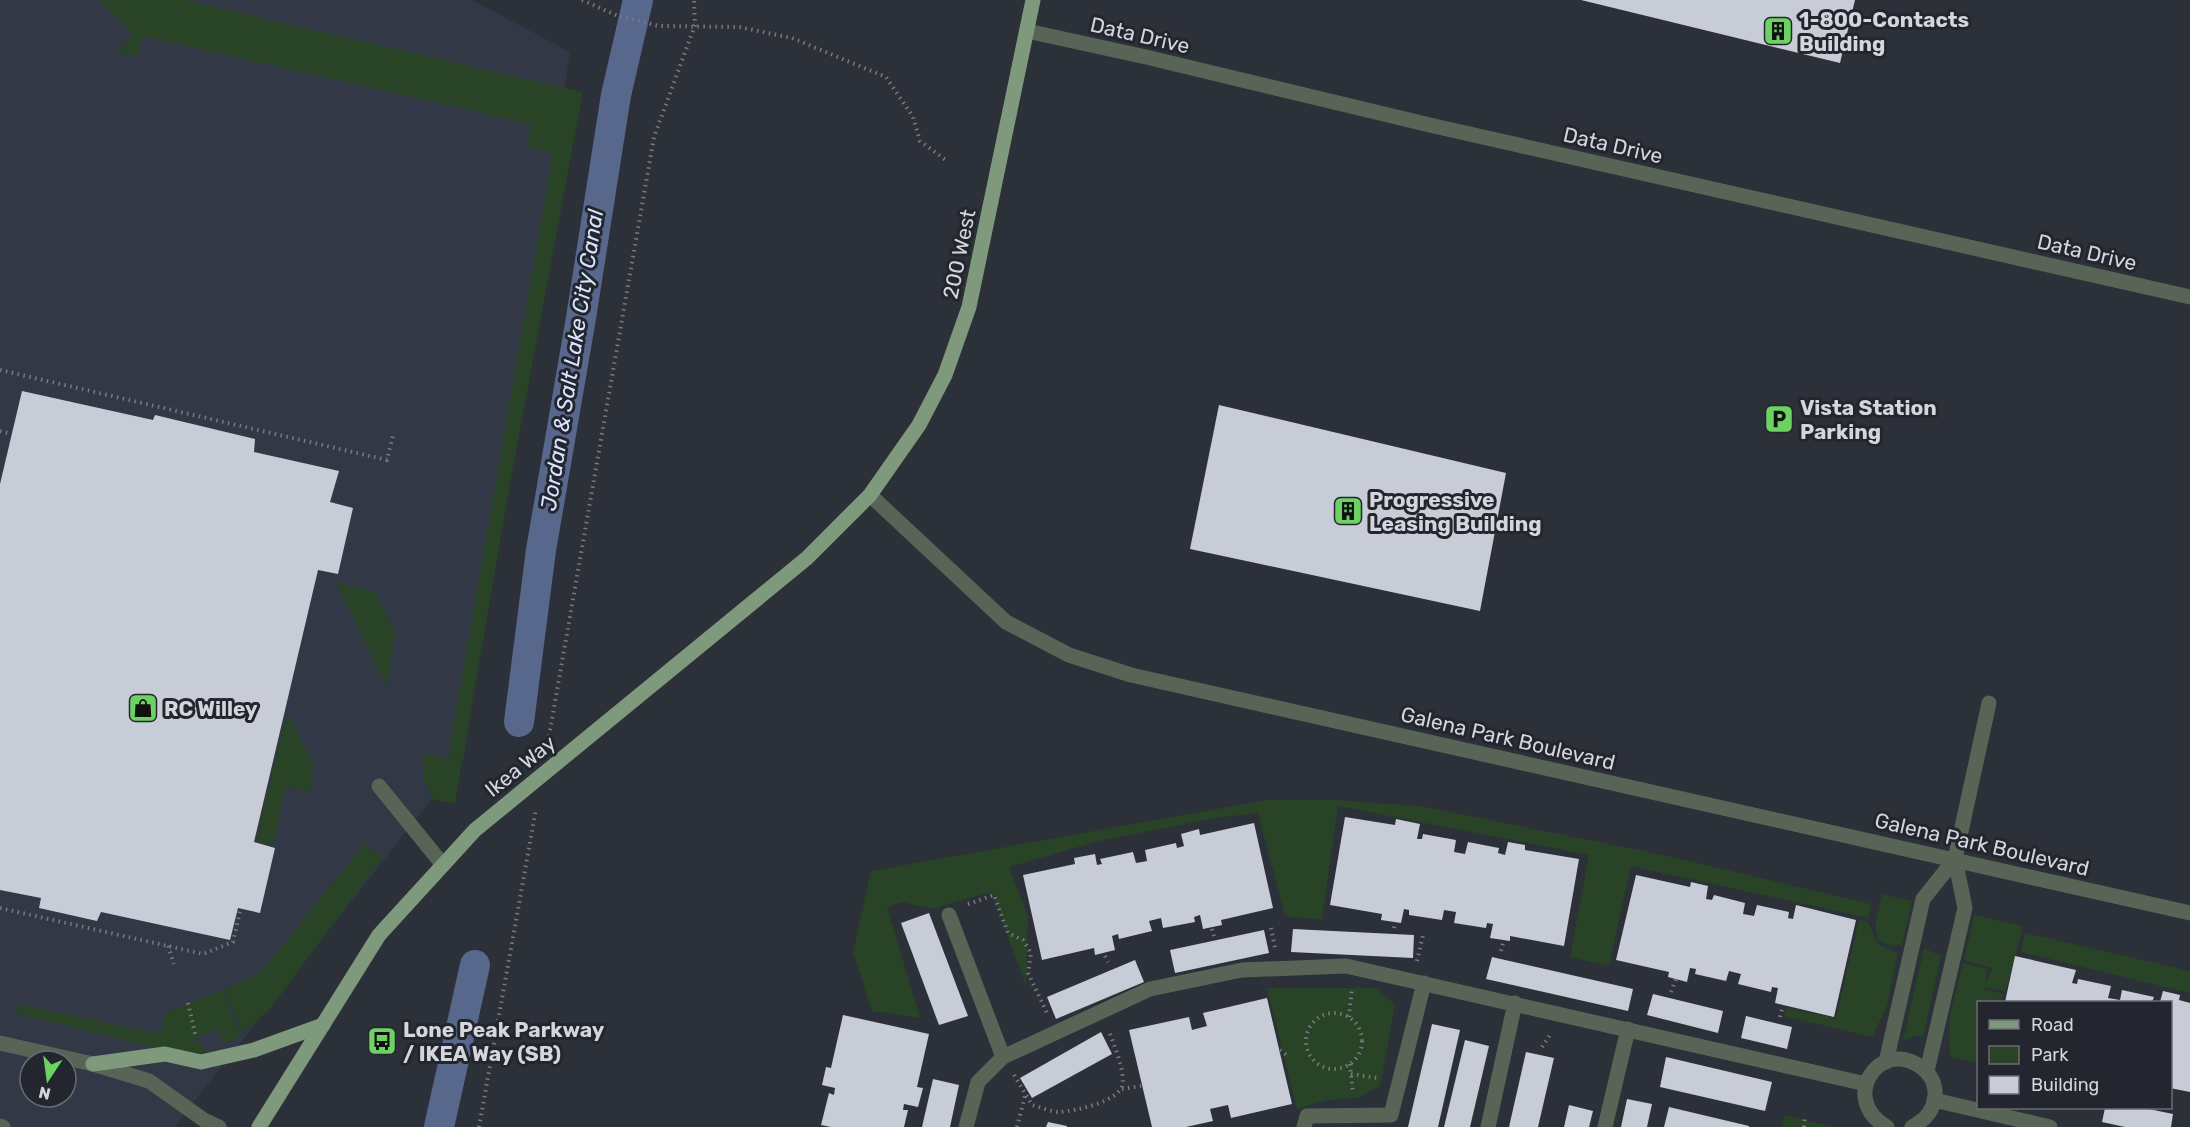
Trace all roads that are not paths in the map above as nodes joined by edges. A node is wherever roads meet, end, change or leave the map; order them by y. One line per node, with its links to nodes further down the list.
1 (1033, 0): 2 (main road, 200 West)
2 (1027, 31): 3 (street, Data Drive); 4 (main road, 200 West)
3 (2190, 297)
4 (870, 495): 7 (street, Galena Park Boulevard); 8 (main road, Ikea Way)
5 (1989, 703): 7 (street)
6 (379, 786): 8 (street)
7 (1954, 859): 9 (street, Galena Park Boulevard); 17 (street); 19 (street)
8 (443, 866): 13 (main road, Ikea Way)
9 (2190, 913)
10 (949, 915): 16 (street)
11 (1424, 983): 12 (street); 16 (street); 25 (street)
12 (1515, 1003): 14 (street); 26 (street)
13 (323, 1025): 18 (main road); 23 (main road, Ikea Way)
14 (1628, 1029): 20 (street); 27 (street)
15 (0, 1043): 18 (street)
16 (1003, 1057): 24 (street)
17 (1886, 1062): 19 (street); 20 (street)
18 (93, 1064): 22 (street)
19 (1927, 1071): 21 (street)
20 (1866, 1084): 28 (street)
21 (1934, 1100): 29 (street); 30 (street)
22 (219, 1127)
23 (259, 1127)
24 (966, 1127)
25 (1304, 1127)
26 (1488, 1127)
27 (1605, 1127)
28 (1887, 1127)
29 (1912, 1127)
30 (2050, 1127)

